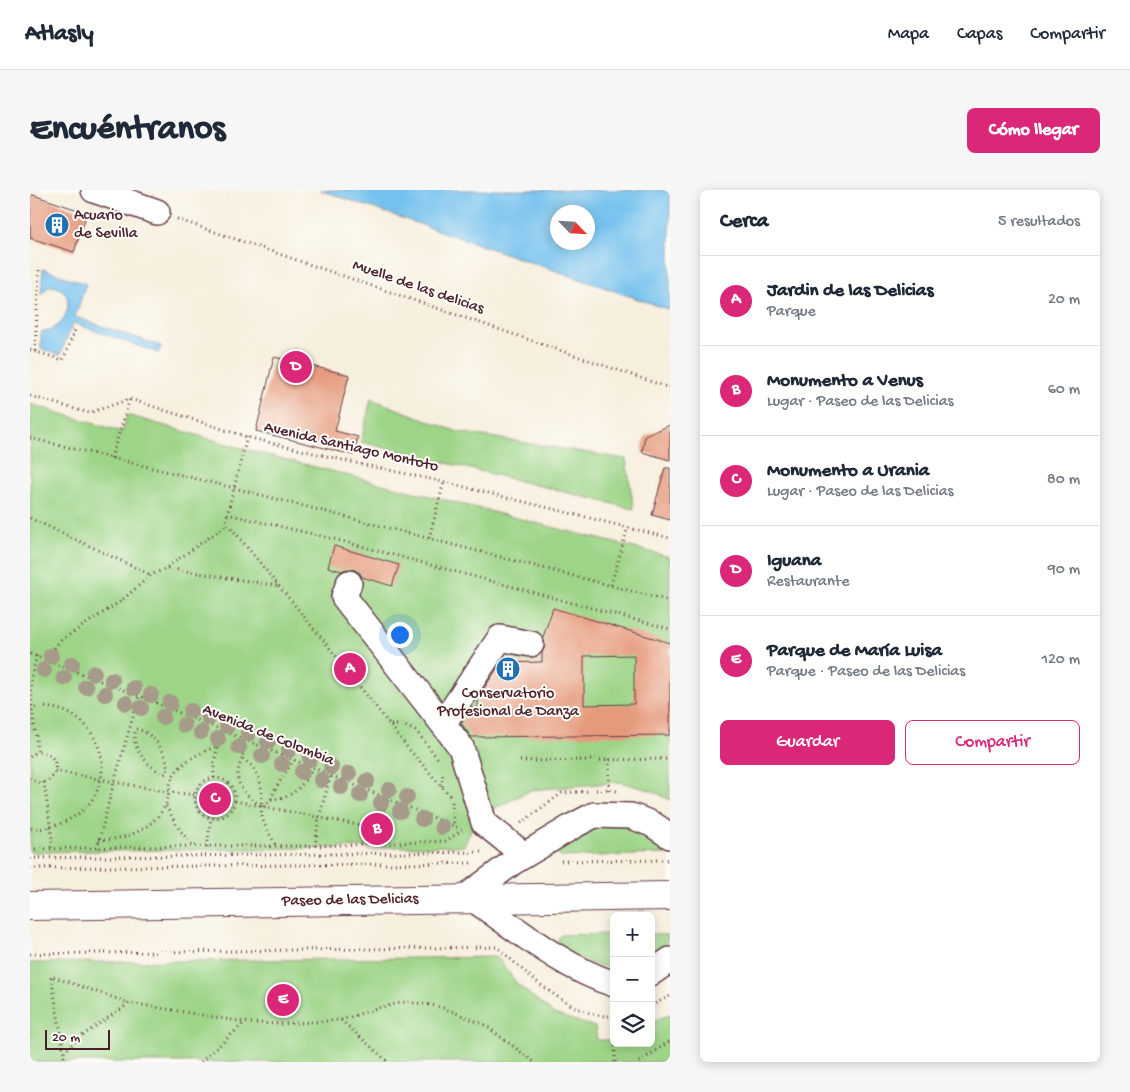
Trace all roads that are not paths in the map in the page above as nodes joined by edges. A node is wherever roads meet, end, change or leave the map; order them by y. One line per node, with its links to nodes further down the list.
1 (94, 190): 2 (street)
2 (157, 212)
3 (349, 583): 5 (street)
4 (531, 644): 5 (street)
5 (443, 724): 7 (street)
6 (670, 848): 7 (street)
7 (524, 855): 9 (street)
8 (670, 896): 9 (main road, Paseo de las Delicias)
9 (468, 899): 10 (main road, Paseo de las Delicias); 13 (street)
10 (30, 906)
11 (670, 960): 12 (street)
12 (655, 969)
13 (610, 983)

